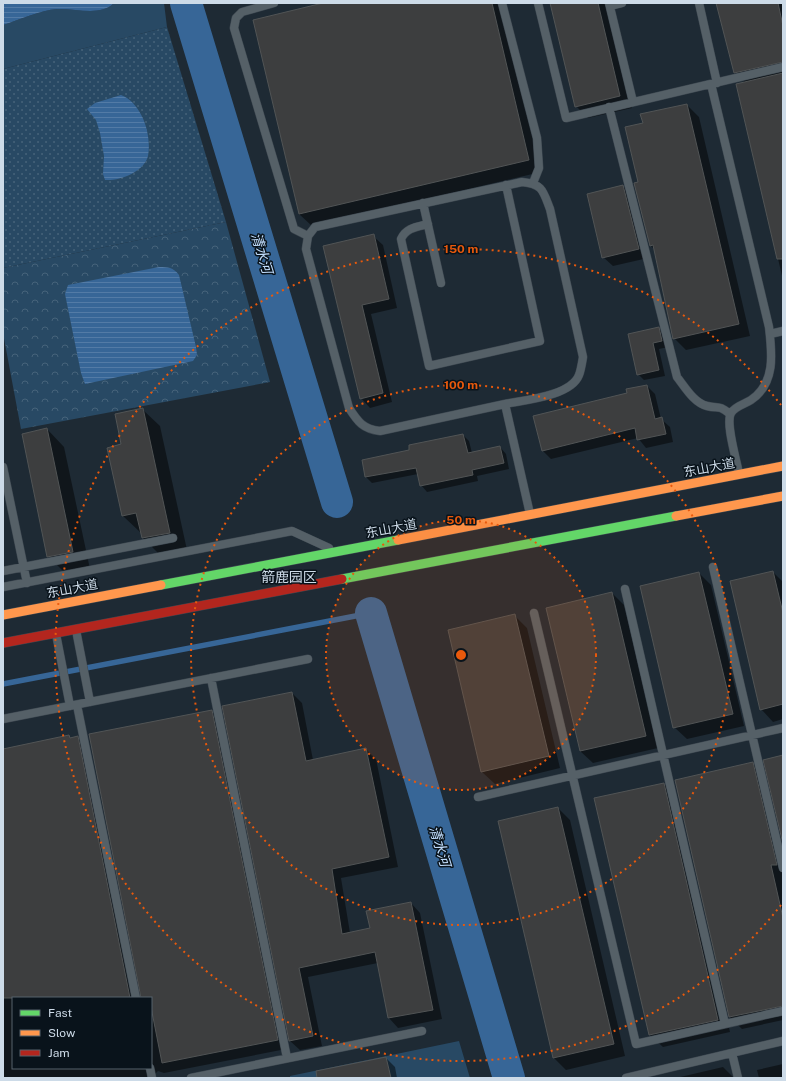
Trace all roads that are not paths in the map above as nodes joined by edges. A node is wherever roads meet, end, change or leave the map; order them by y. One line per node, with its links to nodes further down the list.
1 (274, 3): 15 (lane)
2 (502, 3): 11 (lane)
3 (538, 3): 10 (lane)
4 (622, 3): 6 (lane)
5 (699, 3): 8 (lane)
6 (609, 4): 9 (lane)
7 (783, 67): 8 (lane)
8 (714, 83): 9 (lane); 18 (lane)
9 (633, 102): 10 (lane)
10 (609, 107): 20 (lane)
11 (533, 183): 12 (lane); 19 (lane)
12 (506, 185): 13 (lane); 14 (lane)
13 (423, 202): 14 (lane); 15 (lane)
14 (428, 224): 16 (lane)
15 (308, 236): 19 (lane)
16 (441, 283)
17 (783, 331): 18 (lane)
18 (770, 334): 20 (lane)
19 (505, 404): 25 (lane)
20 (730, 414): 23 (lane)
21 (783, 466): 23 (main road, 东山大道)
22 (3, 467): 28 (lane)
23 (740, 474): 25 (main road, 东山大道)
24 (783, 496): 36 (main road)
25 (530, 514): 27 (main road, 东山大道)
26 (172, 538): 28 (lane)
27 (336, 551): 31 (lane); 35 (main road, 东山大道)
28 (23, 567): 30 (lane); 31 (lane)
29 (713, 567): 45 (lane)
30 (3, 571)
31 (26, 583): 32 (lane)
32 (3, 587)
33 (625, 588): 46 (lane)
34 (534, 613): 47 (lane)
35 (3, 615)
36 (76, 629): 37 (main road); 41 (lane)
37 (56, 633): 38 (main road); 42 (lane)
38 (3, 643)
39 (308, 660): 40 (lane)
40 (212, 678): 41 (lane); 56 (lane)
41 (90, 702): 42 (lane)
42 (74, 705): 43 (lane); 50 (lane)
43 (3, 719)
44 (783, 728): 45 (lane)
45 (752, 736): 46 (lane); 49 (lane)
46 (664, 755): 47 (lane); 52 (lane)
47 (572, 776): 48 (lane); 52 (lane)
48 (478, 797)
49 (783, 868)
50 (136, 997)
51 (783, 1011): 52 (lane)
52 (725, 1024)
53 (422, 1031): 56 (lane)
54 (783, 1041): 55 (lane)
55 (732, 1053): 58 (lane); 59 (lane)
56 (288, 1058): 57 (lane)
57 (191, 1078)
58 (626, 1078)
59 (738, 1078)

